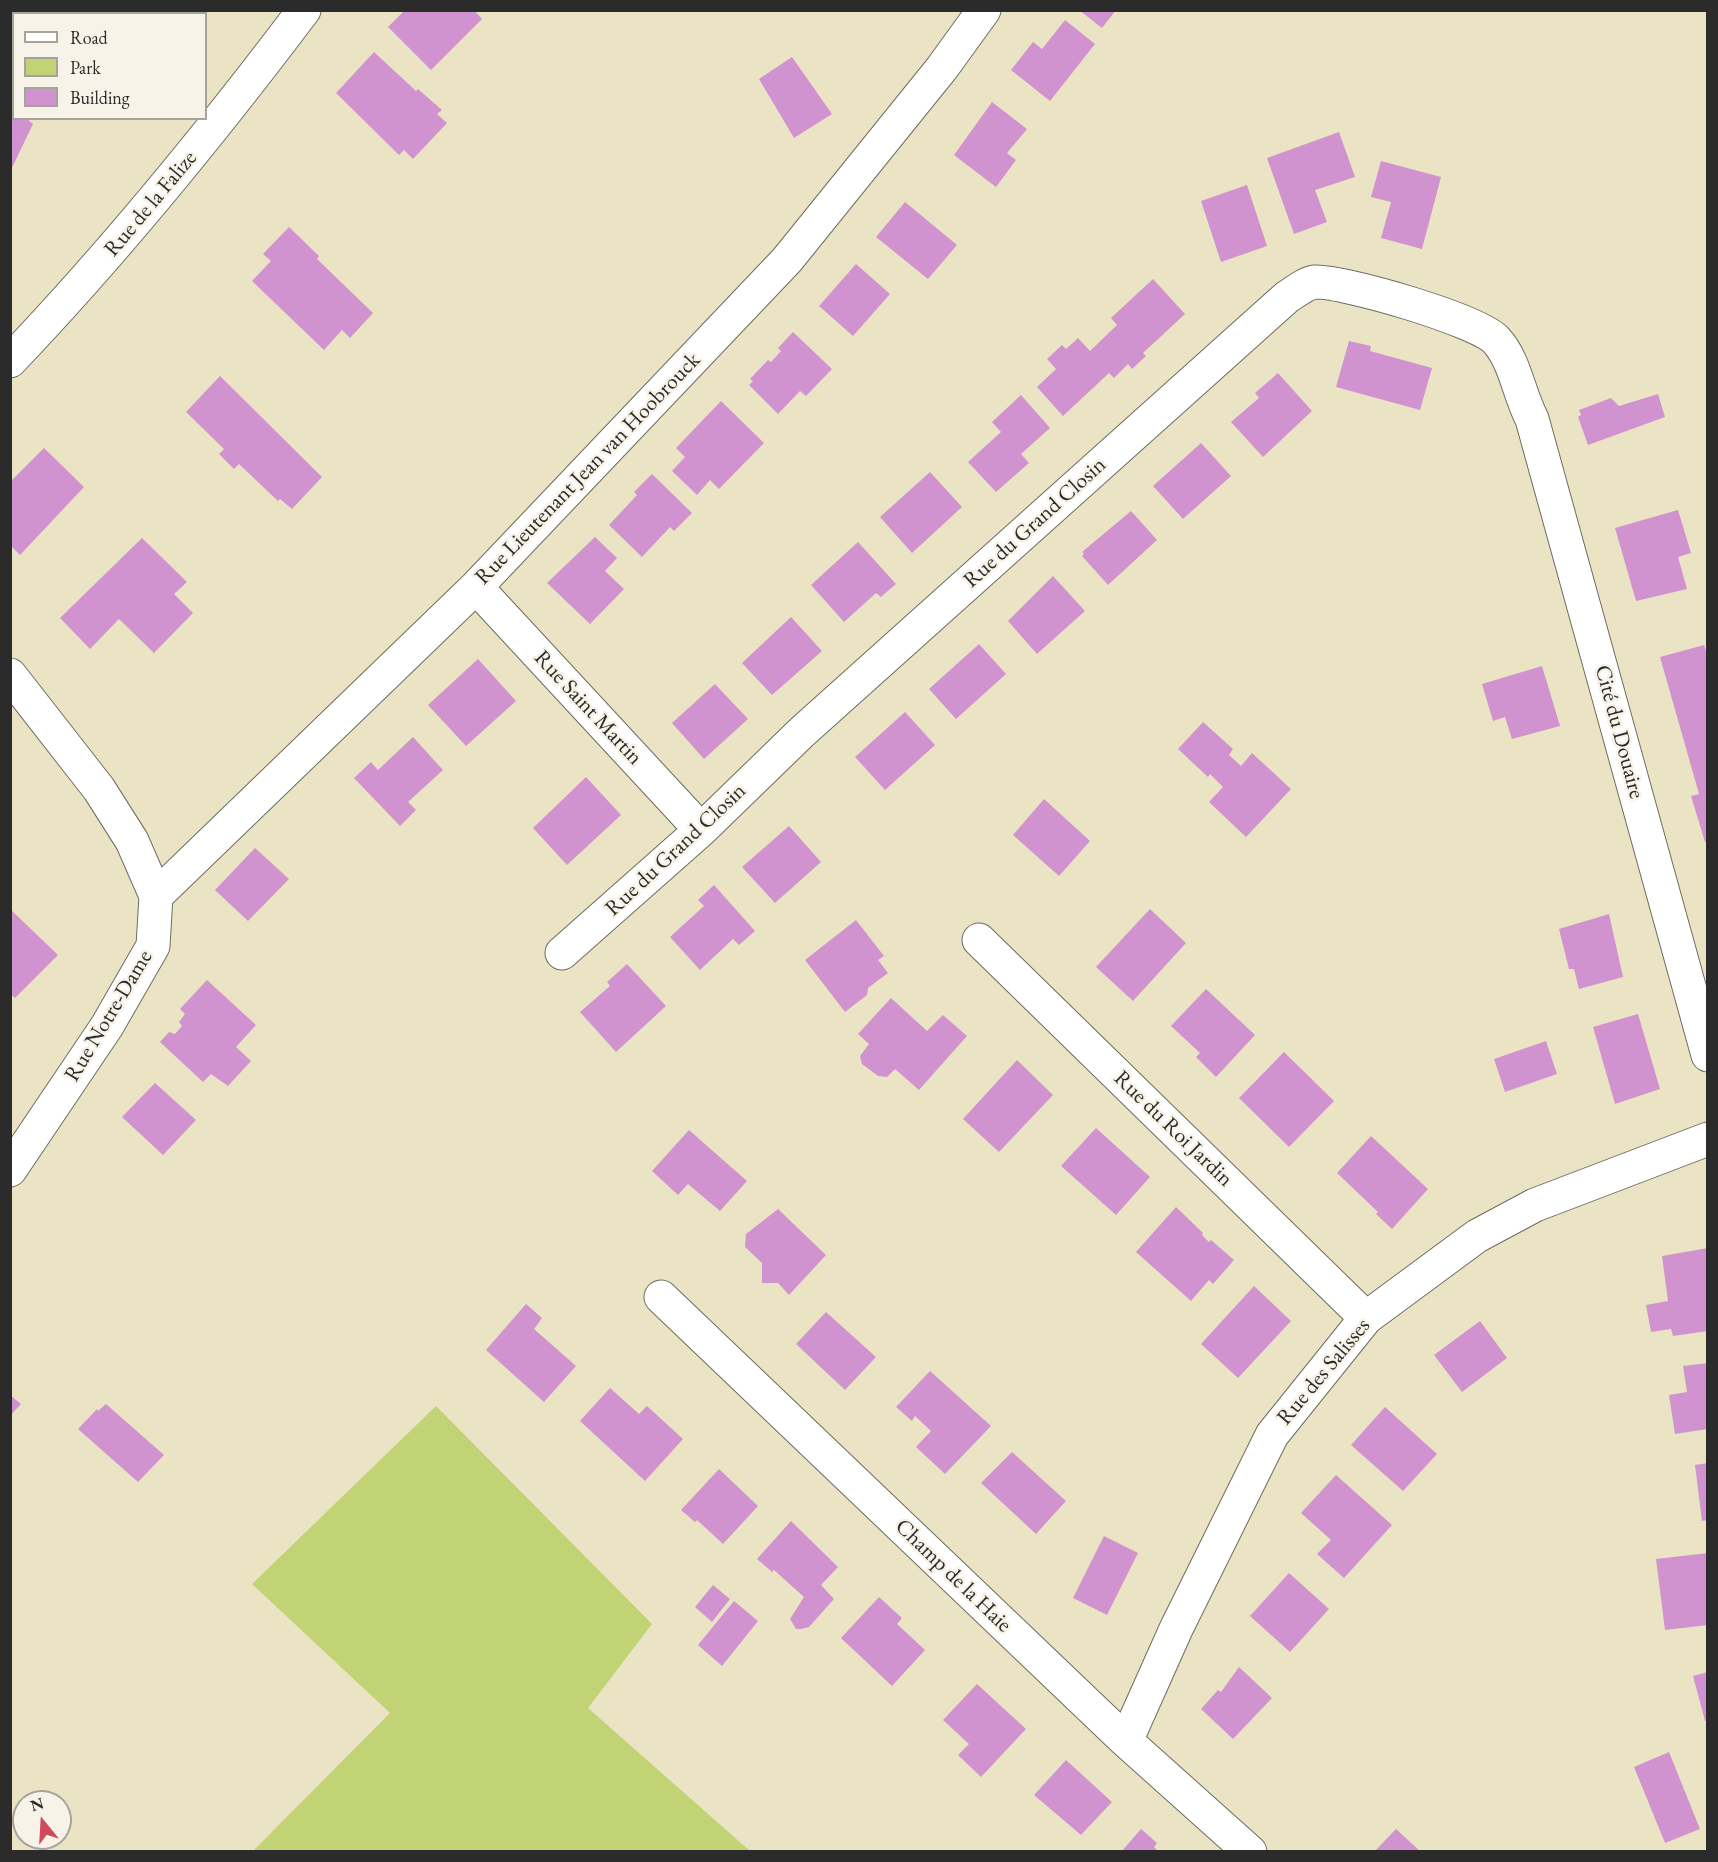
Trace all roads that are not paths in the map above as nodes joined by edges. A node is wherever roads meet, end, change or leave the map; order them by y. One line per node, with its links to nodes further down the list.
1 (304, 10): 3 (street, Rue de la Falize)
2 (984, 10): 5 (street, Rue Lieutenant Jean van Hoobrouck)
3 (10, 361)
4 (1528, 411): 7 (street, Rue du Grand Closin); 11 (street, Cité du Douaire)
5 (476, 587): 7 (street, Rue Saint Martin); 8 (street, Rue Lieutenant Jean van Hoobrouck)
6 (10, 675): 8 (street, Rue Notre-Dame)
7 (701, 830): 10 (street, Rue du Grand Closin)
8 (156, 896): 13 (street, Rue Notre-Dame)
9 (979, 940): 15 (street, Rue du Roi Jardin)
10 (562, 953)
11 (1707, 1055)
12 (1707, 1139): 15 (street, Rue des Salisses)
13 (10, 1170)
14 (661, 1297): 16 (street, Champ de la Haie)
15 (1366, 1318): 16 (street, Rue des Salisses)
16 (1126, 1741): 17 (street, Champ de la Haie)
17 (1250, 1851)

